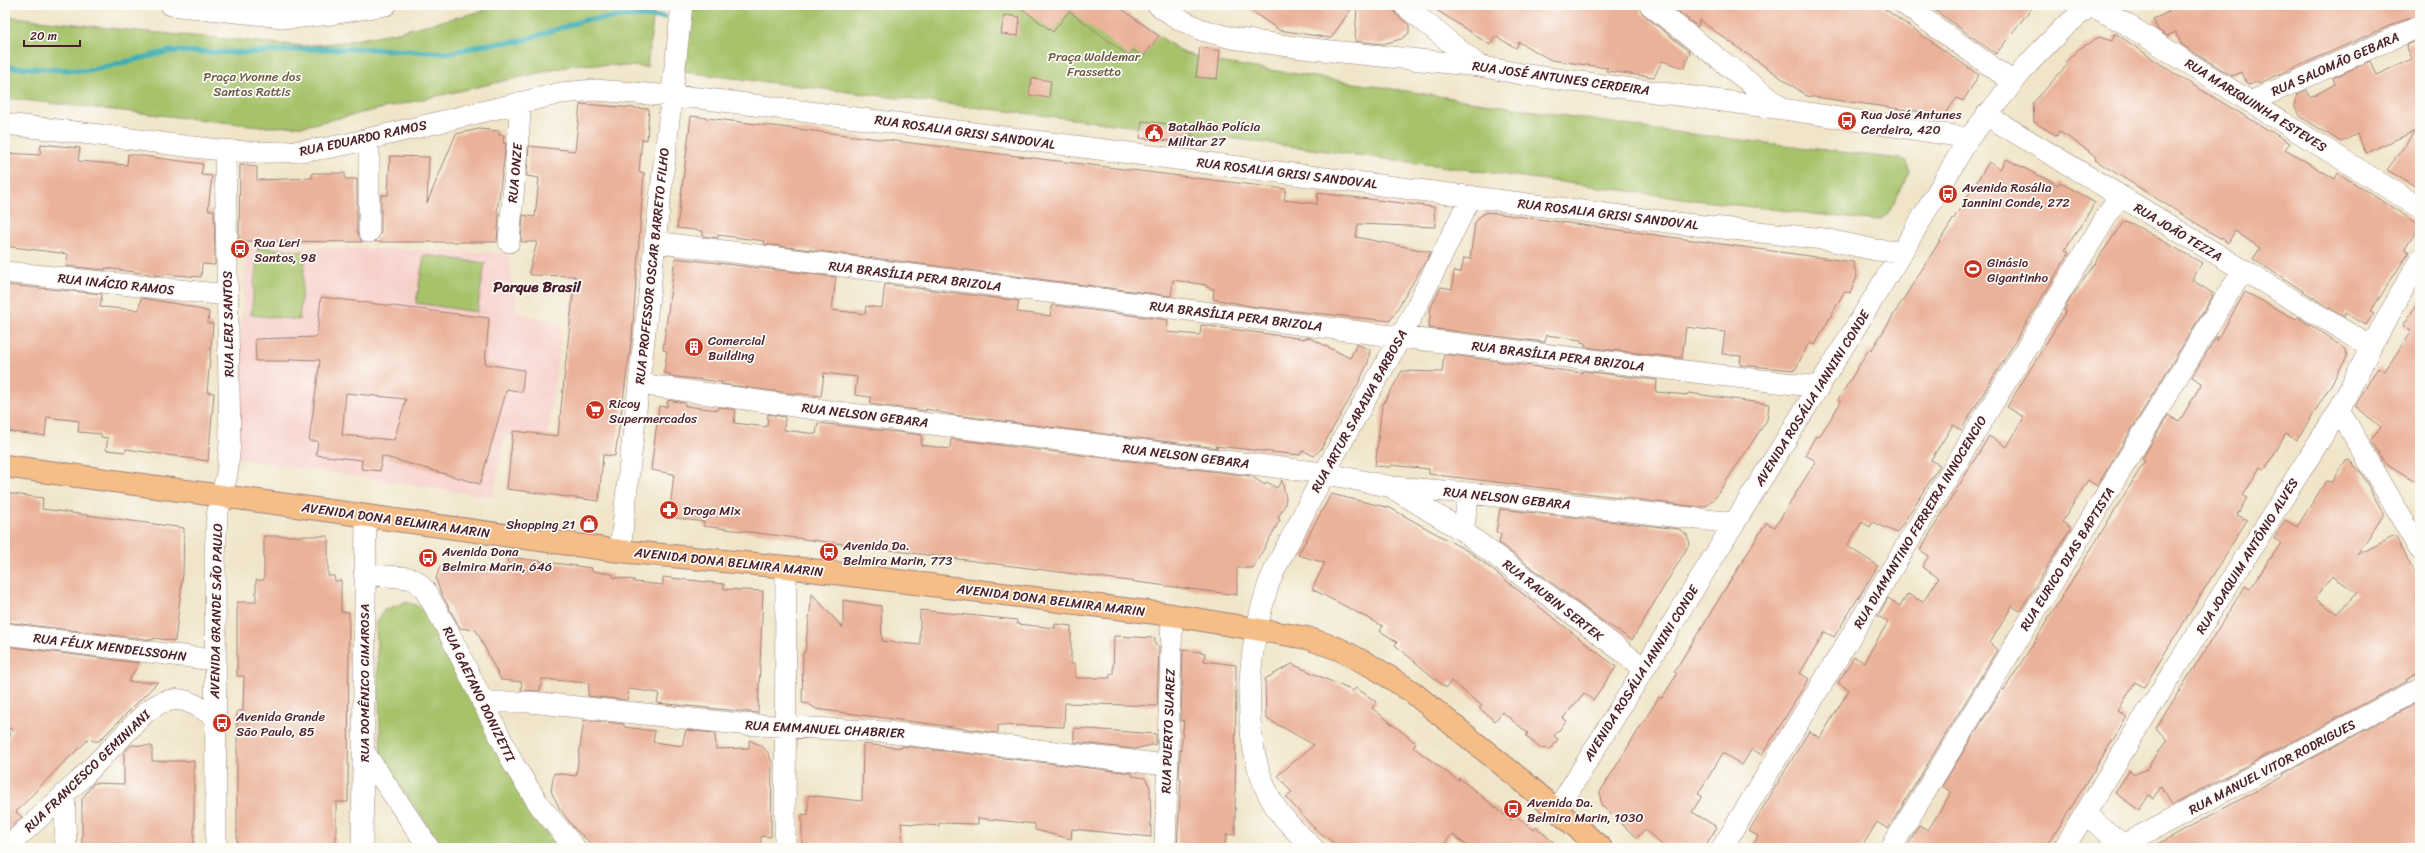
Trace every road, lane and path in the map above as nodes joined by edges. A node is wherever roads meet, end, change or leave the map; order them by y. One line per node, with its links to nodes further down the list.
1 (171, 5): 2 (street)
2 (386, 5)
3 (682, 5): 12 (street, RUA PROFESSOR OSCAR BARRETO FILHO)
4 (1158, 5): 10 (street, RUA JOSÉ ANTUNES CERDEIRA)
5 (1404, 5): 10 (street)
6 (1650, 5): 15 (street)
7 (1905, 5): 11 (street)
8 (2091, 5): 11 (street, AVENIDA ROSÁLIA IANNINI CONDE); 13 (street, RUA MARIQUINHA ESTEVES)
9 (2420, 26): 13 (street, RUA SALOMÃO GEBARA)
10 (1479, 66): 15 (street, RUA JOSÉ ANTUNES CERDEIRA)
11 (2013, 82): 16 (street, AVENIDA ROSÁLIA IANNINI CONDE)
12 (671, 95): 14 (street, RUA EDUARDO RAMOS); 21 (street, RUA ROSALIA GRISI SANDOVAL); 26 (street, RUA PROFESSOR OSCAR BARRETO FILHO)
13 (2250, 102): 23 (street, RUA MARIQUINHA ESTEVES)
14 (521, 103): 19 (street, RUA EDUARDO RAMOS); 25 (street, RUA ONZE)
15 (1783, 109): 18 (street, RUA JOSÉ ANTUNES CERDEIRA)
16 (1986, 114): 18 (street, AVENIDA ROSÁLIA IANNINI CONDE); 22 (street, RUA JOÃO TEZZA)
17 (5, 124): 20 (street, RUA EDUARDO RAMOS)
18 (1970, 138): 27 (street, AVENIDA ROSÁLIA IANNINI CONDE)
19 (369, 140): 20 (street, RUA EDUARDO RAMOS); 24 (street)
20 (225, 151): 31 (street, RUA LERI SANTOS)
21 (1471, 196): 27 (street, RUA ROSALIA GRISI SANDOVAL); 32 (street, RUA ARTUR SARAIVA BARBOSA)
22 (2119, 196): 29 (street, RUA JOÃO TEZZA); 74 (street, RUA DIAMANTINO FERREIRA INNOCENCIO)
23 (2420, 208)
24 (369, 232)
25 (509, 242)
26 (654, 242): 32 (street, RUA BRASÍLIA PERA BRIZOLA); 34 (street, RUA PROFESSOR OSCAR BARRETO FILHO)
27 (1902, 252): 35 (street, AVENIDA ROSÁLIA IANNINI CONDE)
28 (2420, 259): 33 (street, RUA JOAQUIM ANTÔNIO ALVES)
29 (2242, 271): 33 (street, RUA JOÃO TEZZA); 75 (street, RUA EURICO DIAS BAPTISTA)
30 (5, 272): 31 (street, RUA INÁCIO RAMOS)
31 (227, 295): 41 (street, RUA LERI SANTOS)
32 (1400, 338): 35 (street, RUA BRASÍLIA PERA BRIZOLA); 38 (street, RUA ARTUR SARAIVA BARBOSA)
33 (2371, 347): 36 (street, RUA JOAQUIM ANTÔNIO ALVES)
34 (639, 384): 38 (street, RUA NELSON GEBARA); 46 (street, RUA PROFESSOR OSCAR BARRETO FILHO)
35 (1819, 387): 43 (street, AVENIDA ROSÁLIA IANNINI CONDE)
36 (2339, 410): 45 (street); 62 (street, RUA JOAQUIM ANTÔNIO ALVES)
37 (5, 466): 41 (main road, AVENIDA DONA BELMIRA MARIN)
38 (1323, 473): 39 (street, RUA NELSON GEBARA); 50 (street, RUA ARTUR SARAIVA BARBOSA)
39 (1392, 487): 40 (street, RUA NELSON GEBARA); 44 (street, RUA RAUBIN SERTEK)
40 (1469, 493): 43 (street, RUA NELSON GEBARA); 44 (street)
41 (222, 496): 42 (main road, AVENIDA DONA BELMIRA MARIN); 52 (street, AVENIDA GRANDE SÃO PAULO)
42 (366, 518): 46 (main road, AVENIDA DONA BELMIRA MARIN); 48 (street, RUA DOMÊNICO CIMAROSA)
43 (1734, 523): 53 (street, AVENIDA ROSÁLIA IANNINI CONDE)
44 (1463, 532): 53 (street, RUA RAUBIN SERTEK)
45 (2420, 550)
46 (620, 551): 47 (main road, AVENIDA DONA BELMIRA MARIN)
47 (786, 567): 49 (main road, AVENIDA DONA BELMIRA MARIN); 57 (street)
48 (364, 574): 55 (street, RUA GAETANO DONIZETTI); 58 (street, RUA DOMÊNICO CIMAROSA)
49 (1172, 614): 50 (main road, AVENIDA DONA BELMIRA MARIN); 59 (street, RUA PUERTO SUAREZ)
50 (1256, 630): 61 (main road, AVENIDA DONA BELMIRA MARIN); 72 (street, RUA ARTUR SARAIVA BARBOSA)
51 (5, 634): 52 (street, RUA FÉLIX MENDELSSOHN)
52 (214, 660): 56 (street, AVENIDA GRANDE SÃO PAULO)
53 (1644, 668): 61 (street, AVENIDA ROSÁLIA IANNINI CONDE)
54 (2420, 688): 63 (street, RUA MANUEL VITOR RODRIGUES)
55 (482, 702): 57 (street, RUA EMMANUEL CHABRIER); 69 (street, RUA GAETANO DONIZETTI)
56 (215, 717): 60 (street, RUA FRANCESCO GEMINIANI); 66 (street, AVENIDA GRANDE SÃO PAULO)
57 (784, 726): 59 (street, RUA EMMANUEL CHABRIER); 70 (street)
58 (363, 750): 67 (street, RUA DOMÊNICO CIMAROSA); 68 (street)
59 (1166, 765): 71 (street, RUA PUERTO SUAREZ)
60 (64, 794): 64 (street, RUA FRANCESCO GEMINIANI); 65 (street)
61 (1557, 810): 73 (main road, AVENIDA DONA BELMIRA MARIN)
62 (2085, 814): 63 (street, RUA MANUEL VITOR RODRIGUES); 76 (street, RUA JOAQUIM ANTÔNIO ALVES)
63 (2120, 846)
64 (6, 848)
65 (66, 848)
66 (216, 848)
67 (362, 848)
68 (429, 848)
69 (575, 848)
70 (785, 848)
71 (1165, 848)
72 (1313, 848)
73 (1601, 848)
74 (1722, 848)
75 (1892, 848)
76 (2064, 848)

